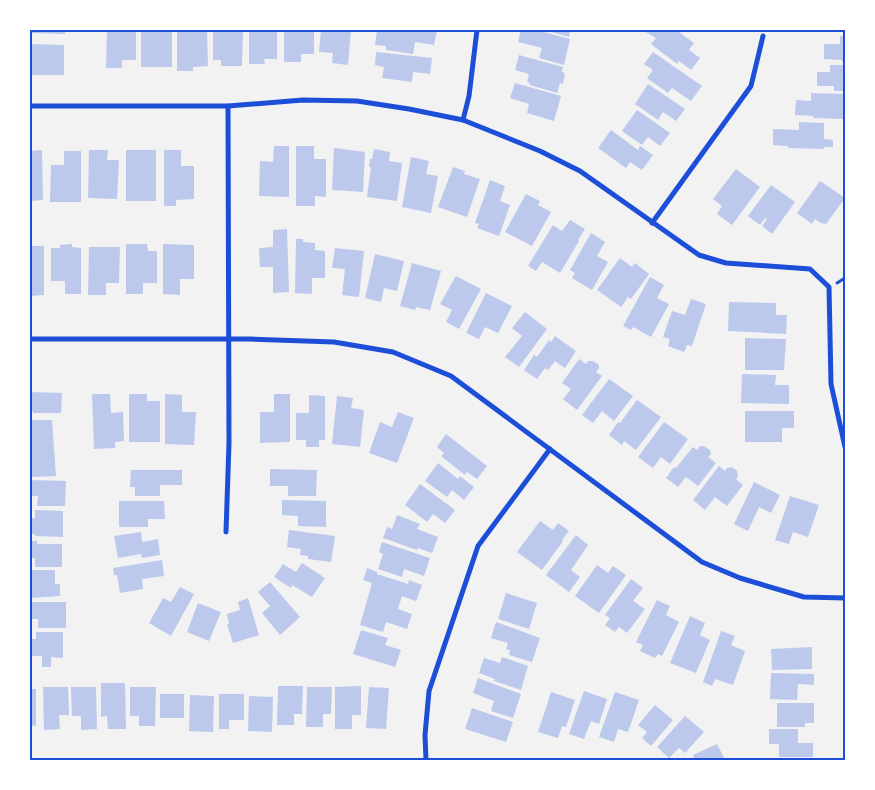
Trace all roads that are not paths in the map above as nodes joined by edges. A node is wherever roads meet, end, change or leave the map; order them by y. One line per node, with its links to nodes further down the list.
1 (477, 30): 5 (street)
2 (763, 36): 6 (street)
3 (30, 106): 4 (street)
4 (228, 106): 5 (street); 8 (street)
5 (463, 120): 6 (street)
6 (652, 223): 9 (street)
7 (30, 339): 8 (street)
8 (229, 339): 10 (street); 11 (street)
9 (845, 447)
10 (550, 449): 12 (street); 13 (street)
11 (226, 532)
12 (845, 598)
13 (426, 760)

